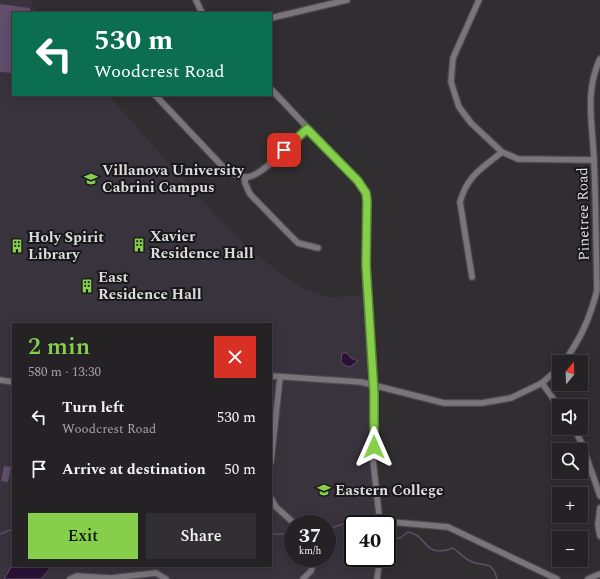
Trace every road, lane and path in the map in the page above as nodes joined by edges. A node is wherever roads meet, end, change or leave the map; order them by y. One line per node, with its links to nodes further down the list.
1 (196, 0): 4 (street)
2 (348, 0): 5 (street)
3 (479, 0): 10 (street)
4 (202, 12)
5 (272, 18)
6 (600, 59): 11 (street, Pinetree Road)
7 (272, 90): 9 (street)
8 (156, 96): 12 (street)
9 (307, 129): 12 (street); 23 (street)
10 (502, 152): 11 (street); 14 (street)
11 (594, 160): 15 (street, Pinetree Road)
12 (245, 177): 13 (street)
13 (318, 248)
14 (472, 277)
15 (599, 290): 16 (street, Pinetree Road)
16 (569, 355)
17 (552, 374): 22 (street)
18 (272, 376): 19 (street)
19 (280, 377): 23 (street); 26 (street)
20 (0, 380): 21 (street)
21 (12, 382)
22 (542, 383): 23 (street); 24 (street)
23 (373, 385): 31 (street)
24 (553, 399)
25 (578, 435): 27 (street)
26 (272, 453)
27 (600, 496)
28 (272, 500): 30 (street)
29 (600, 508): 33 (street)
30 (286, 515)
31 (379, 515)
32 (396, 523): 42 (street)
33 (600, 536)
34 (313, 567): 40 (street)
35 (379, 567): 41 (street)
36 (600, 574): 43 (street)
37 (95, 578): 38 (street); 39 (street)
38 (70, 579)
39 (166, 579)
40 (303, 579)
41 (377, 579)
42 (557, 579)
43 (588, 579)

